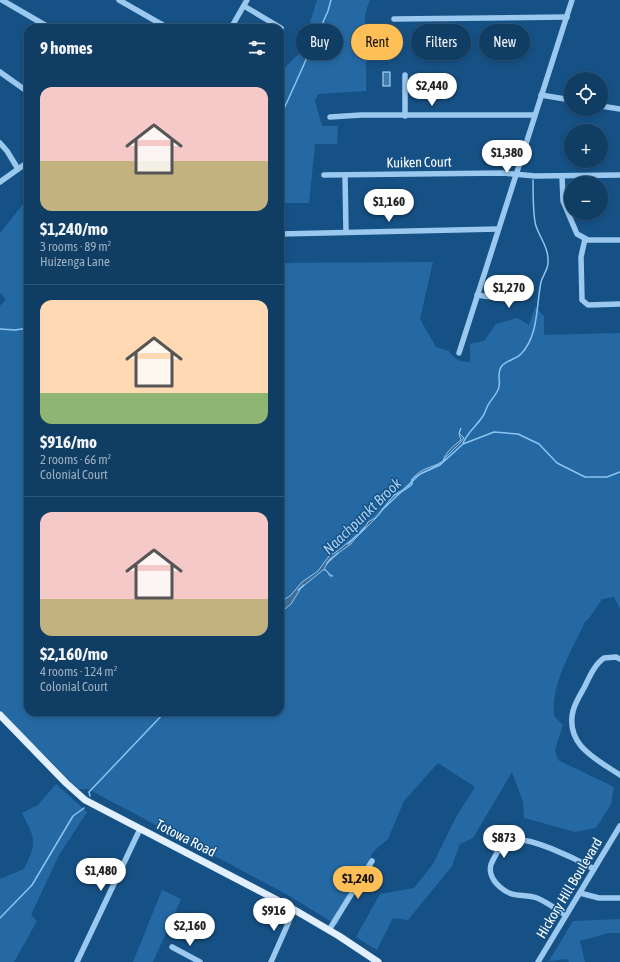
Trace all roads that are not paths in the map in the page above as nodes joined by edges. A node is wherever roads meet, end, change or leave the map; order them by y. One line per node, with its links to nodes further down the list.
1 (2, 0): 5 (street); 9 (street)
2 (119, 0): 10 (street)
3 (247, 0): 6 (street)
4 (572, 0): 7 (street)
5 (0, 3)
6 (244, 6): 11 (street); 12 (street)
7 (567, 17): 8 (street); 16 (street)
8 (394, 19)
9 (43, 24)
10 (161, 24)
11 (233, 24)
12 (274, 24)
13 (0, 72): 15 (street)
14 (405, 75): 21 (street)
15 (24, 89)
16 (541, 95): 17 (street); 20 (street)
17 (564, 99)
18 (608, 107): 19 (street)
19 (620, 109)
20 (535, 115): 21 (street); 26 (street)
21 (405, 116): 22 (street)
22 (330, 117)
23 (0, 143): 25 (street)
24 (24, 165): 25 (street)
25 (18, 169): 31 (street)
26 (516, 173): 27 (street, Kuiken Court); 30 (street, Kuiken Court); 32 (street)
27 (345, 175): 29 (street, Kuiken Court); 33 (street)
28 (620, 175): 30 (street, Kuiken Court)
29 (324, 176)
30 (562, 176): 35 (street)
31 (0, 182)
32 (498, 229): 33 (street); 38 (street)
33 (346, 232): 34 (street)
34 (284, 234)
35 (585, 239): 36 (street); 39 (street)
36 (620, 240)
37 (520, 283): 38 (street)
38 (477, 295): 40 (street)
39 (620, 304)
40 (459, 353)
41 (620, 659): 43 (street)
42 (0, 715): 44 (main road, Totowa Road)
43 (620, 775)
44 (140, 829): 50 (main road, Totowa Road); 54 (street)
45 (619, 830): 47 (street, Hickory Hill Boulevard)
46 (372, 861): 52 (street)
47 (594, 869): 48 (street, Hickory Hill Boulevard); 51 (street)
48 (580, 893): 49 (street); 51 (street, Hickory Hill Boulevard)
49 (620, 898)
50 (294, 910): 52 (main road, Totowa Road); 56 (street)
51 (566, 915): 58 (street, Hickory Hill Boulevard)
52 (329, 930): 57 (main road, Totowa Road)
53 (172, 947): 55 (street)
54 (77, 962)
55 (200, 962)
56 (271, 962)
57 (378, 962)
58 (538, 962)

